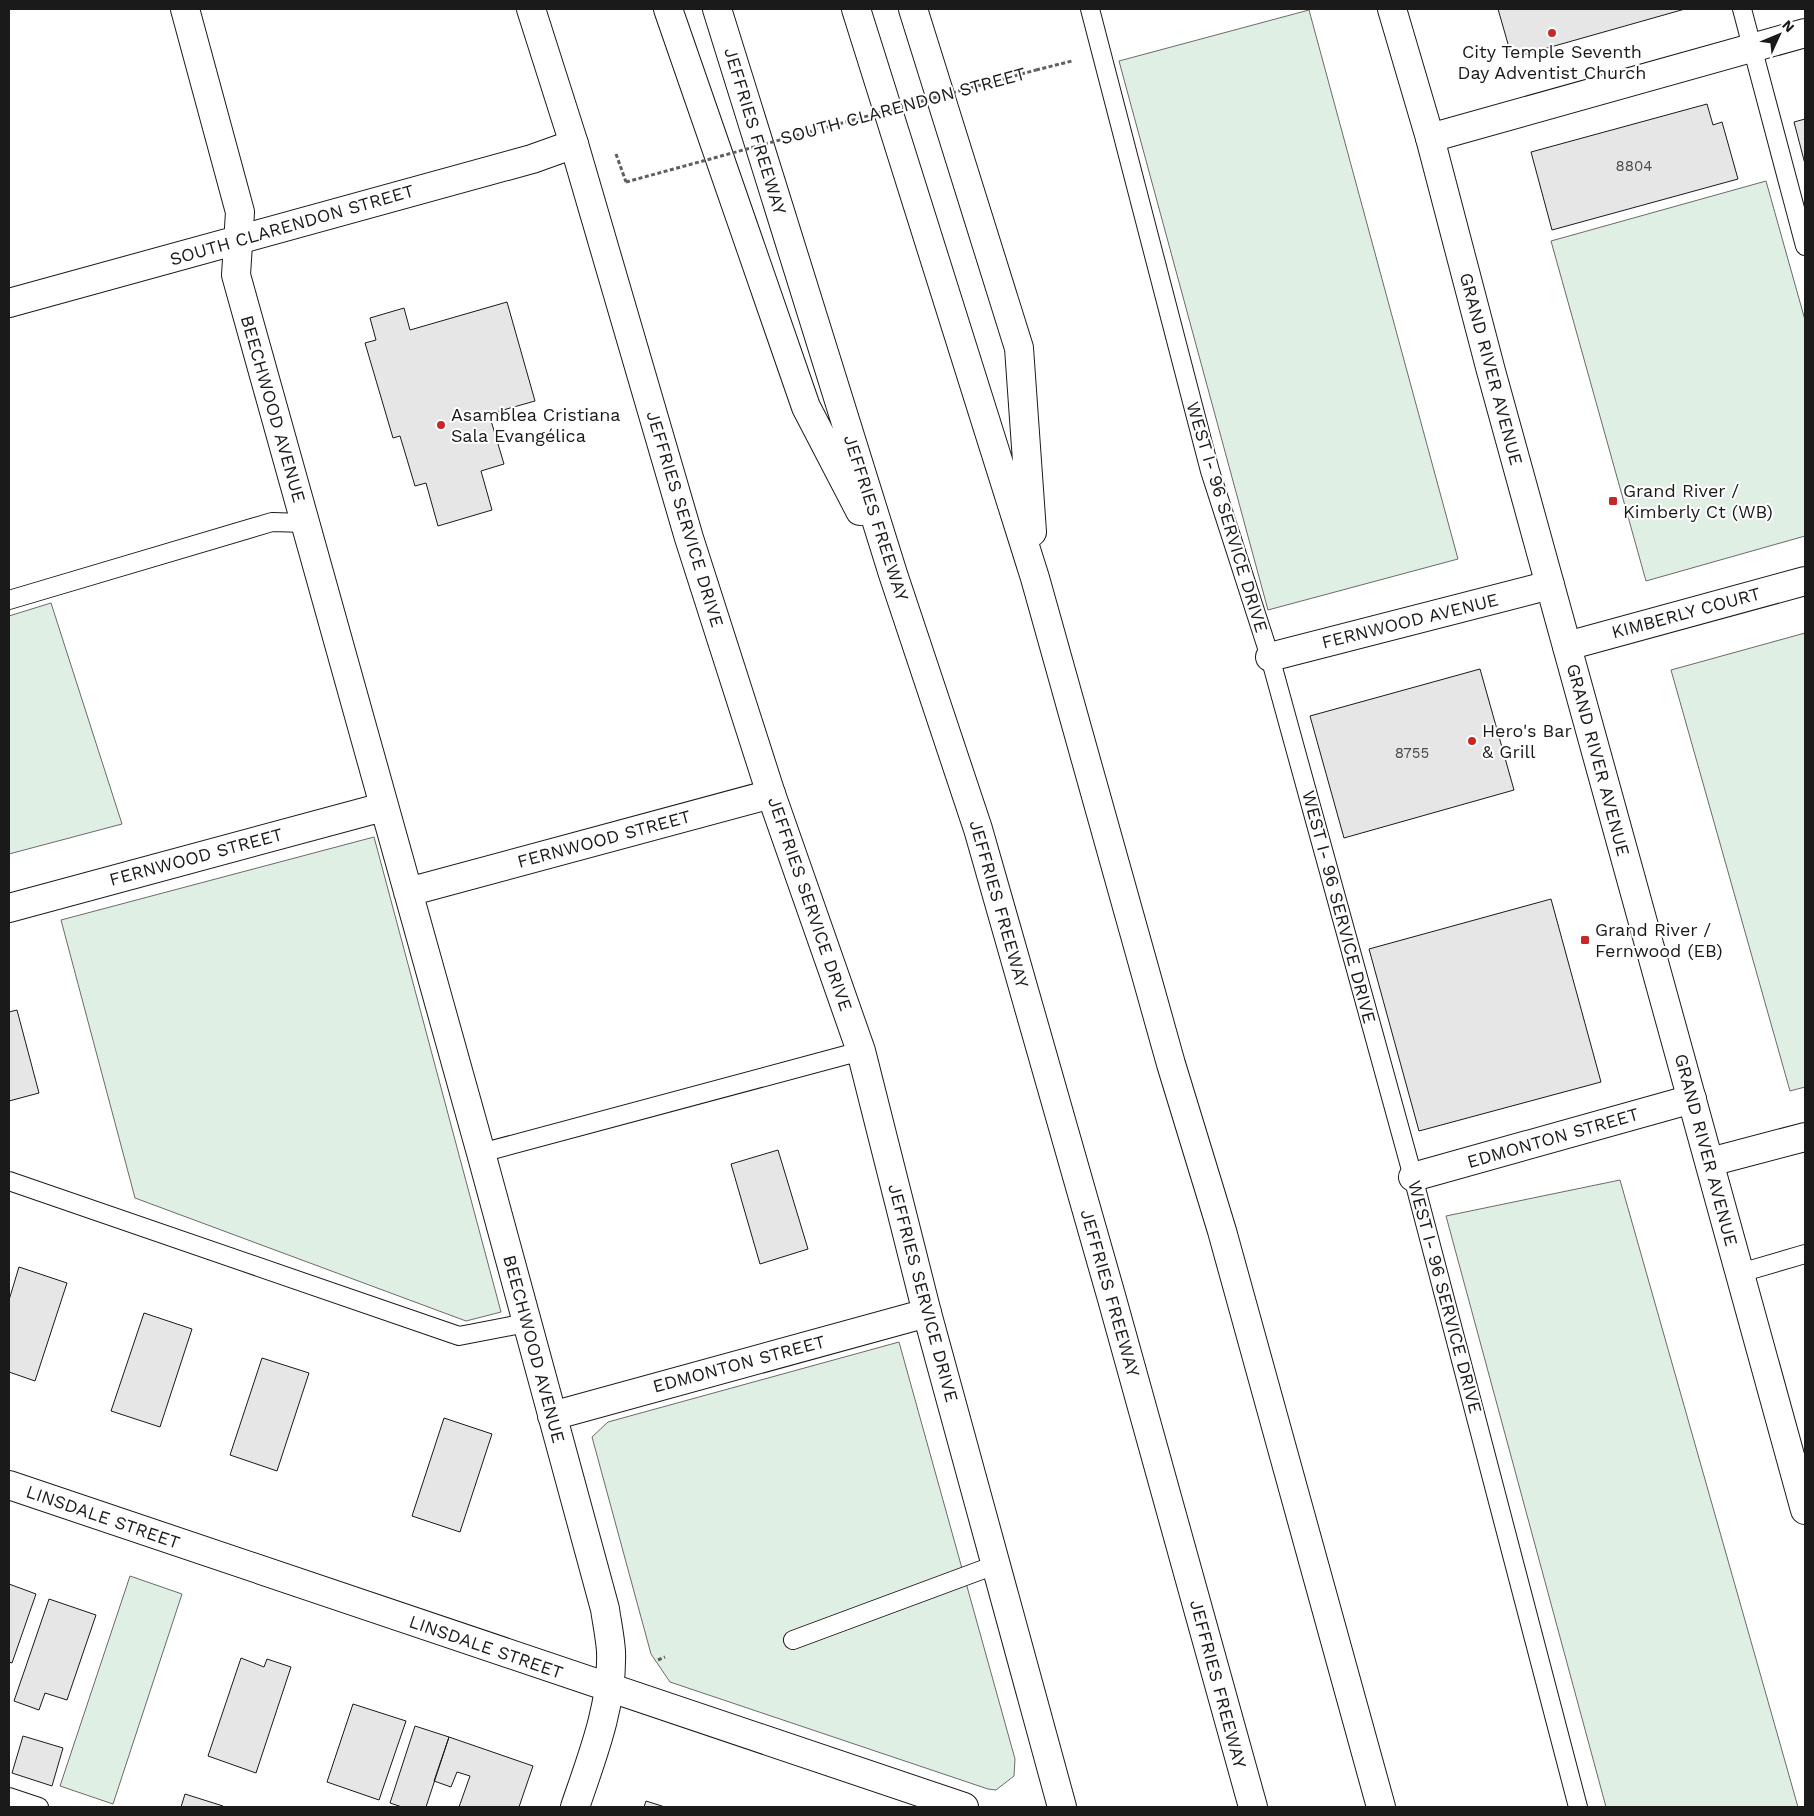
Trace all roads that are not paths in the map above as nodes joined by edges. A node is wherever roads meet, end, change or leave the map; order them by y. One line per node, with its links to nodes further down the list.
1 (185, 9): 14 (main road, BEECHWOOD AVENUE)
2 (531, 9): 13 (main road, JEFFRIES SERVICE DRIVE)
3 (668, 9): 18 (main road)
4 (717, 9): 18 (main road, JEFFRIES FREEWAY)
5 (856, 9): 19 (main road)
6 (913, 9): 19 (main road)
7 (1090, 9): 24 (lane, WEST I- 96 SERVICE DRIVE)
8 (1392, 9): 12 (main road, GRAND RIVER AVENUE)
9 (1742, 9): 11 (lane)
10 (1805, 33): 11 (main road)
11 (1752, 48): 12 (main road); 15 (lane)
12 (1430, 138): 21 (main road, GRAND RIVER AVENUE)
13 (574, 144): 14 (main road, SOUTH CLARENDON STREET); 25 (main road, JEFFRIES SERVICE DRIVE)
14 (237, 241): 16 (main road, SOUTH CLARENDON STREET); 17 (main road, BEECHWOOD AVENUE)
15 (1805, 246)
16 (9, 303)
17 (305, 523): 22 (lane); 26 (main road, BEECHWOOD AVENUE)
18 (893, 574): 51 (main road, JEFFRIES FREEWAY)
19 (1035, 578): 52 (main road)
20 (1805, 581): 23 (main road, KIMBERLY COURT)
21 (1550, 585): 23 (main road, GRAND RIVER AVENUE); 24 (main road, FERNWOOD AVENUE)
22 (9, 600)
23 (1567, 646): 30 (main road, GRAND RIVER AVENUE)
24 (1270, 657): 34 (lane, WEST I- 96 SERVICE DRIVE)
25 (771, 794): 27 (main road, FERNWOOD STREET); 29 (main road, JEFFRIES SERVICE DRIVE)
26 (384, 807): 27 (main road, BEECHWOOD AVENUE); 28 (main road, FERNWOOD STREET)
27 (408, 892): 32 (main road, BEECHWOOD AVENUE)
28 (9, 908)
29 (861, 1051): 32 (lane); 38 (main road, JEFFRIES SERVICE DRIVE)
30 (1692, 1099): 33 (main road, GRAND RIVER AVENUE); 34 (main road, EDMONTON STREET)
31 (1805, 1137): 33 (main road)
32 (481, 1153): 39 (main road, BEECHWOOD AVENUE)
33 (1710, 1162): 37 (main road, GRAND RIVER AVENUE)
34 (1413, 1177): 53 (lane, WEST I- 96 SERVICE DRIVE)
35 (9, 1180): 39 (lane)
36 (1805, 1254): 37 (lane)
37 (1740, 1273): 42 (main road, GRAND RIVER AVENUE)
38 (927, 1313): 40 (main road, EDMONTON STREET); 43 (main road, JEFFRIES SERVICE DRIVE)
39 (526, 1323): 40 (main road, BEECHWOOD AVENUE)
40 (552, 1416): 45 (main road, BEECHWOOD AVENUE)
41 (9, 1485): 45 (main road, LINSDALE STREET)
42 (1805, 1510)
43 (995, 1565): 44 (lane); 50 (main road, JEFFRIES SERVICE DRIVE)
44 (794, 1640)
45 (609, 1689): 48 (main road, BEECHWOOD AVENUE); 49 (main road, LINSDALE STREET)
46 (9, 1797): 47 (lane)
47 (39, 1807)
48 (576, 1807)
49 (964, 1807)
50 (1062, 1807)
51 (1253, 1807)
52 (1381, 1807)
53 (1578, 1807)

